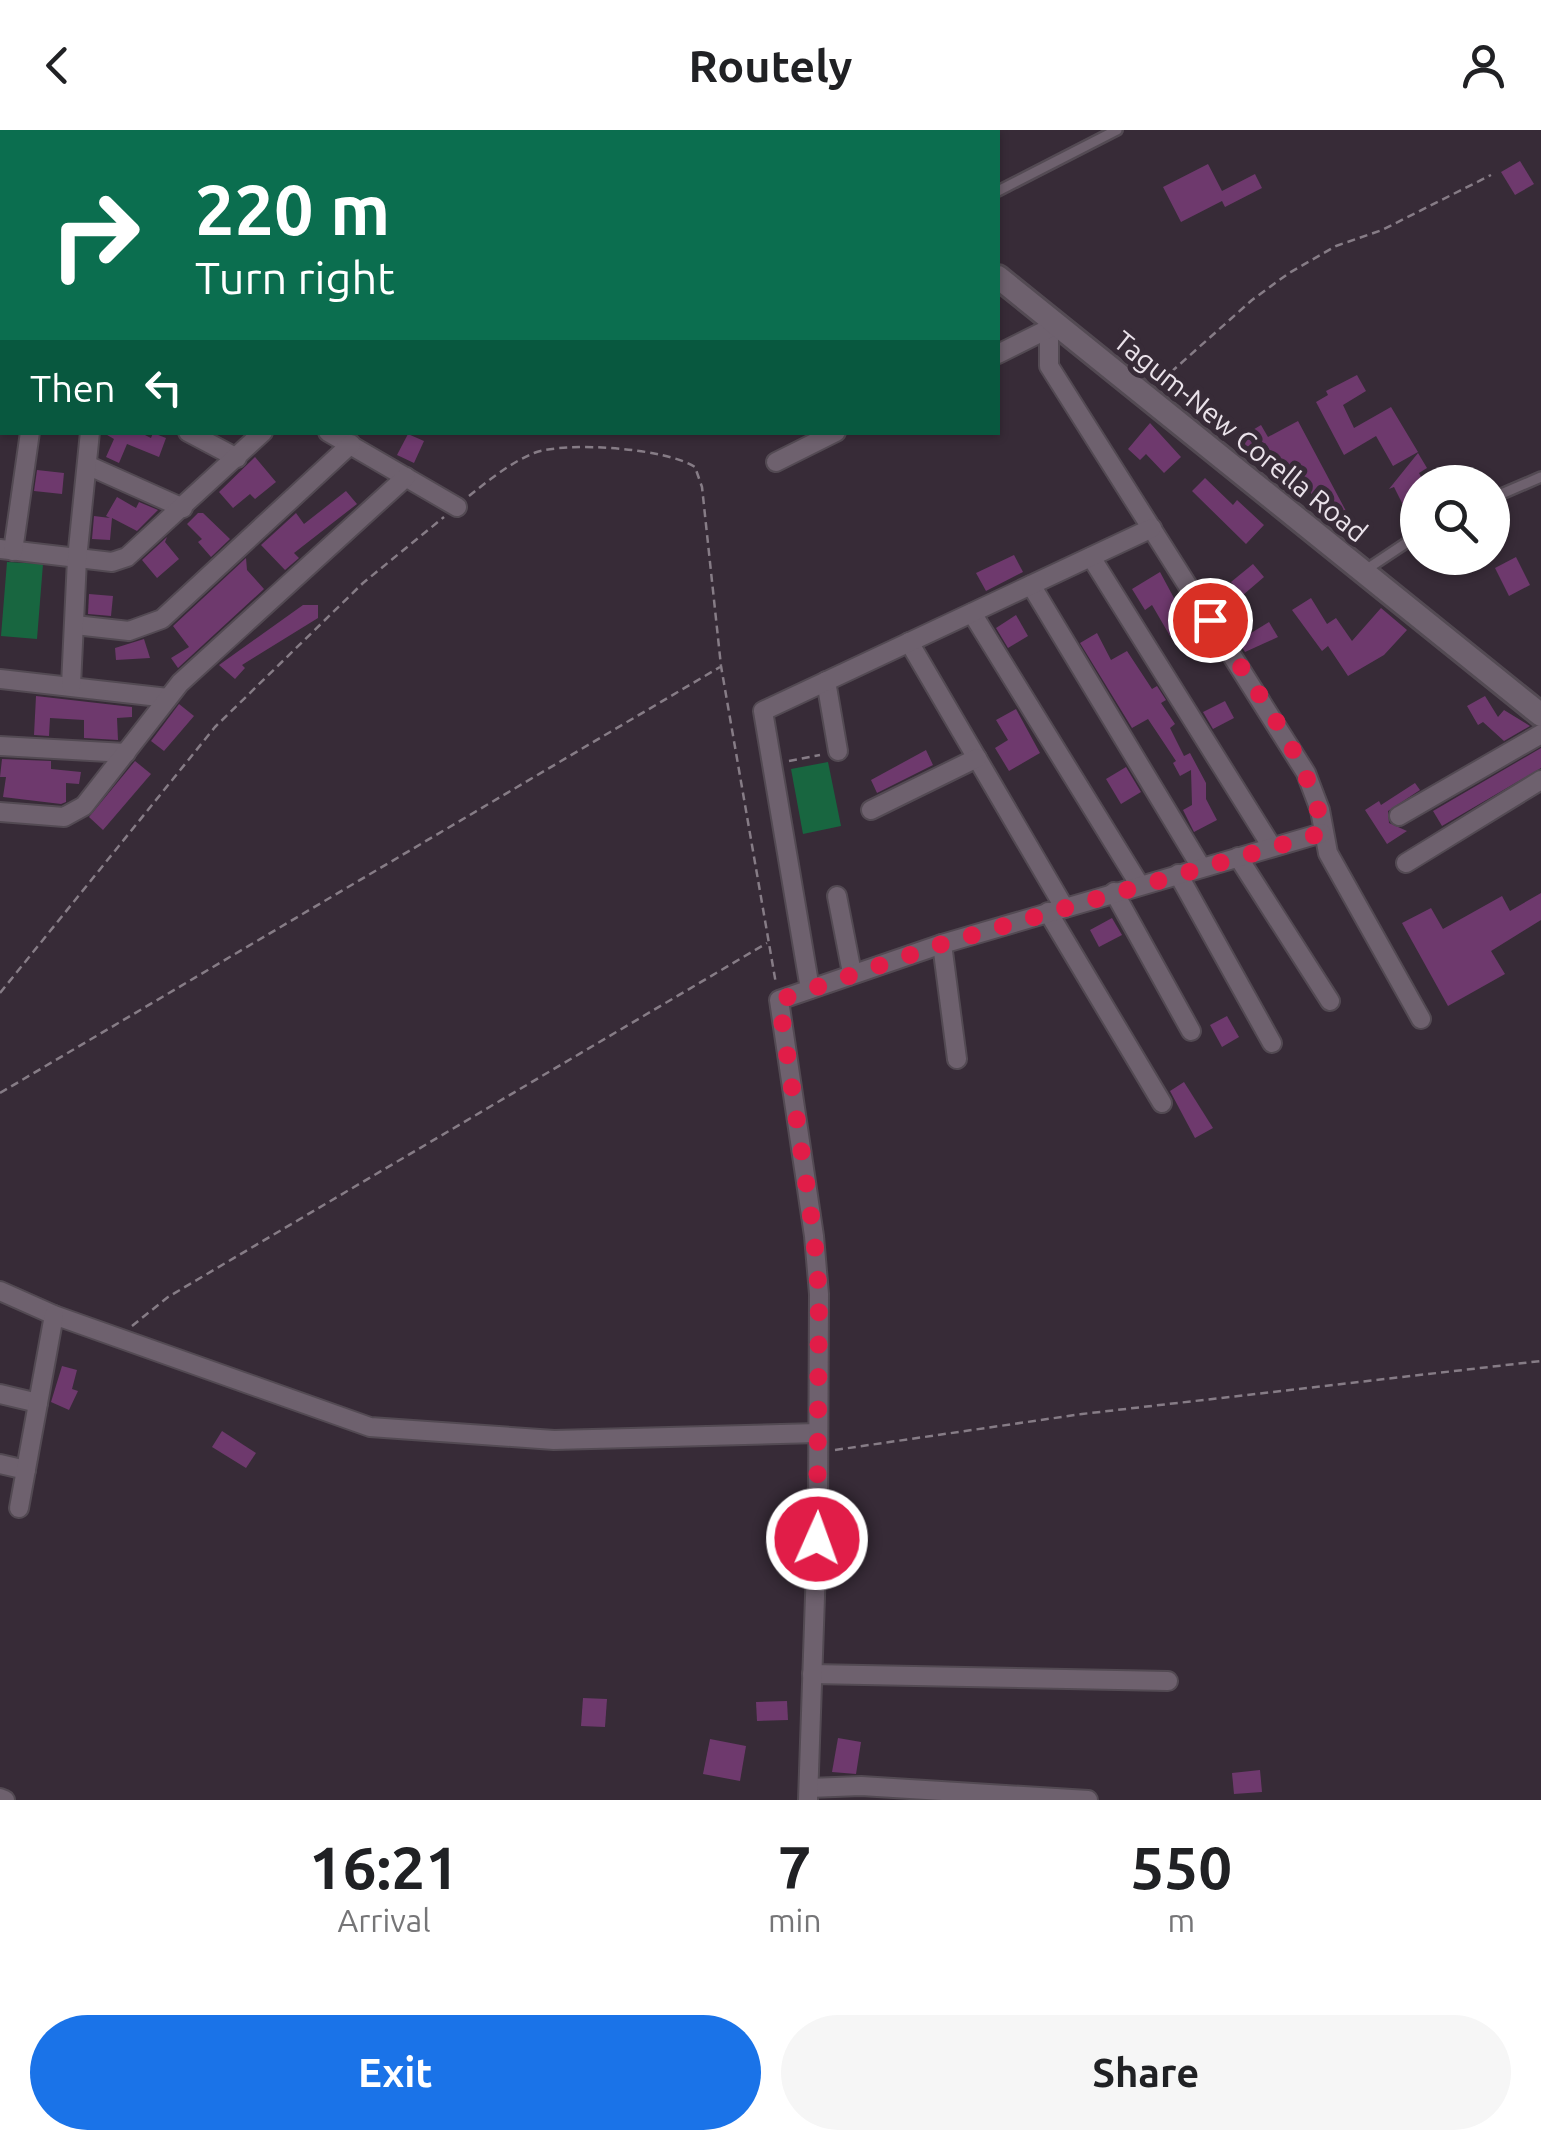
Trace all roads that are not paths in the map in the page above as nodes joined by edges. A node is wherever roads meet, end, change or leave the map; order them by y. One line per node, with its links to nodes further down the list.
1 (1117, 130): 2 (lane)
2 (1000, 189)
3 (1000, 279): 4 (main road, Tagum-New Corella Road)
4 (1056, 325): 5 (street); 21 (street); 26 (main road, Tagum-New Corella Road)
5 (1000, 353)
6 (29, 435): 23 (street)
7 (90, 435): 15 (street)
8 (194, 435): 13 (street)
9 (260, 435): 13 (street)
10 (334, 435): 12 (street)
11 (830, 435): 14 (street)
12 (351, 444): 17 (street); 29 (street)
13 (236, 458): 20 (street)
14 (776, 462)
15 (86, 464): 20 (street); 25 (street)
16 (1541, 476): 18 (lane)
17 (406, 477): 19 (street); 34 (street)
18 (1510, 490)
19 (457, 506)
20 (183, 508): 25 (street)
21 (1152, 528): 24 (street); 45 (street)
22 (1400, 547): 26 (lane)
23 (6, 550): 25 (street)
24 (1091, 557): 27 (street); 46 (street)
25 (77, 559): 29 (street)
26 (1362, 573): 35 (main road, Tagum-New Corella Road)
27 (1031, 585): 28 (street); 49 (street)
28 (972, 613): 30 (street); 51 (street)
29 (75, 625): 33 (street)
30 (910, 642): 32 (street); 40 (street)
31 (0, 679): 33 (street)
32 (826, 681): 38 (street); 57 (street)
33 (71, 685): 34 (street)
34 (168, 698): 39 (street)
35 (1541, 715)
36 (1541, 734): 44 (street)
37 (0, 746): 39 (street)
38 (838, 751)
39 (126, 754): 43 (street)
40 (977, 758): 42 (street); 54 (street)
41 (1541, 780): 48 (street)
42 (871, 810)
43 (0, 812)
44 (1399, 816)
45 (1322, 833): 46 (street); 59 (street)
46 (1272, 847): 47 (street)
47 (1238, 856): 49 (street); 58 (street)
48 (1406, 863)
49 (1202, 867): 50 (street)
50 (1178, 874): 51 (street); 61 (street)
51 (1139, 884): 52 (street)
52 (1114, 892): 54 (street); 60 (street)
53 (837, 896): 56 (street)
54 (1056, 910): 55 (street); 63 (street)
55 (942, 944): 56 (street); 62 (street)
56 (852, 974): 57 (street)
57 (810, 989): 68 (street)
58 (1330, 1001)
59 (1421, 1019)
60 (1191, 1031)
61 (1272, 1043)
62 (957, 1060)
63 (1162, 1103)
64 (0, 1291): 65 (street)
65 (54, 1315): 67 (street); 68 (street)
66 (0, 1394): 67 (street)
67 (38, 1403): 70 (street)
68 (818, 1432): 72 (street)
69 (0, 1464): 70 (street)
70 (26, 1470): 71 (street)
71 (19, 1508)
72 (812, 1674): 73 (street); 74 (street)
73 (1168, 1681)
74 (809, 1794): 75 (street)
75 (1088, 1800)

